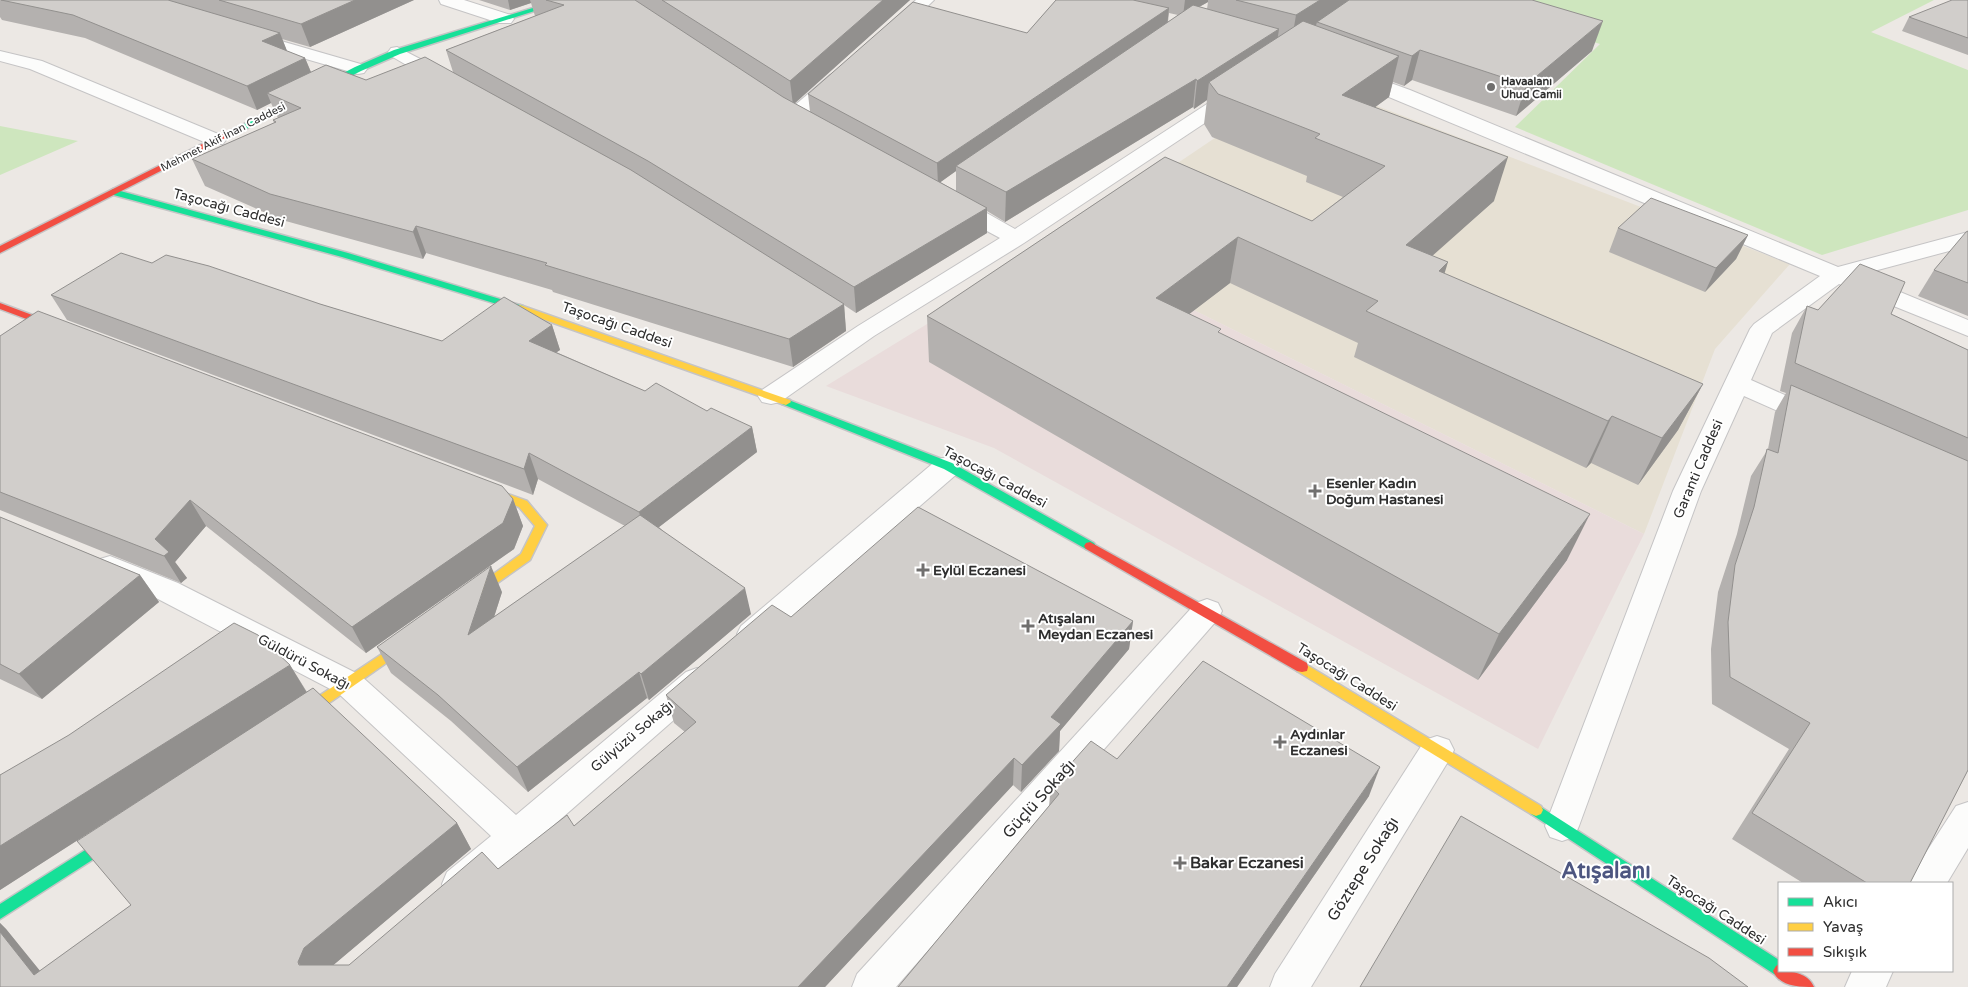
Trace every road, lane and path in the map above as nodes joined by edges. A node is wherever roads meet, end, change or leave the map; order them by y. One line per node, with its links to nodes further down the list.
1 (447, 0): 4 (street)
2 (566, 0): 4 (main road, Mehmet Akif İnan Caddesi)
3 (926, 0): 6 (street)
4 (505, 19): 7 (main road, Mehmet Akif İnan Caddesi)
5 (234, 32): 10 (street)
6 (882, 39)
7 (398, 52): 10 (main road, Mehmet Akif İnan Caddesi); 13 (street)
8 (0, 56): 15 (street)
9 (853, 65): 14 (street)
10 (358, 69): 15 (main road, Mehmet Akif İnan Caddesi)
11 (1340, 71): 21 (street)
12 (1254, 81): 18 (street)
13 (466, 90)
14 (778, 106)
15 (216, 140): 17 (main road, Mehmet Akif İnan Caddesi)
16 (954, 184): 18 (street)
17 (113, 192): 20 (main road, Mehmet Akif İnan Caddesi); 26 (main road, Taşocağı Caddesi)
18 (1016, 238): 26 (street)
19 (1968, 239): 21 (street, Garanti Caddesi)
20 (0, 250)
21 (1837, 274): 23 (street); 25 (street, Garanti Caddesi)
22 (0, 306): 24 (main road)
23 (1968, 329)
24 (74, 334)
25 (1736, 383): 27 (street); 39 (street, Garanti Caddesi)
26 (771, 396): 28 (main road, Taşocağı Caddesi)
27 (1834, 427)
28 (948, 466): 32 (main road, Taşocağı Caddesi); 40 (street, Gülyüzü Sokağı)
29 (464, 482): 31 (main road)
30 (88, 558): 34 (street, Güldürü Sokağı)
31 (453, 609)
32 (1207, 611): 36 (main road, Taşocağı Caddesi); 47 (street, Güçlü Sokağı)
33 (421, 632): 34 (main road)
34 (349, 684): 35 (main road); 40 (street, Güldürü Sokağı)
35 (282, 727)
36 (1437, 750): 39 (main road, Taşocağı Caddesi); 48 (street, Göztepe Sokağı)
37 (1968, 817): 41 (street)
38 (133, 825): 43 (main road)
39 (1562, 826): 44 (main road, Taşocağı Caddesi)
40 (514, 836): 42 (street, Gülyüzü Sokağı)
41 (1929, 882)
42 (441, 900)
43 (0, 912)
44 (1778, 969)
45 (1783, 972): 49 (main road, Taşocağı Caddesi)
46 (1873, 972): 50 (street)
47 (870, 987)
48 (1290, 987)
49 (1806, 987)
50 (1864, 987)

